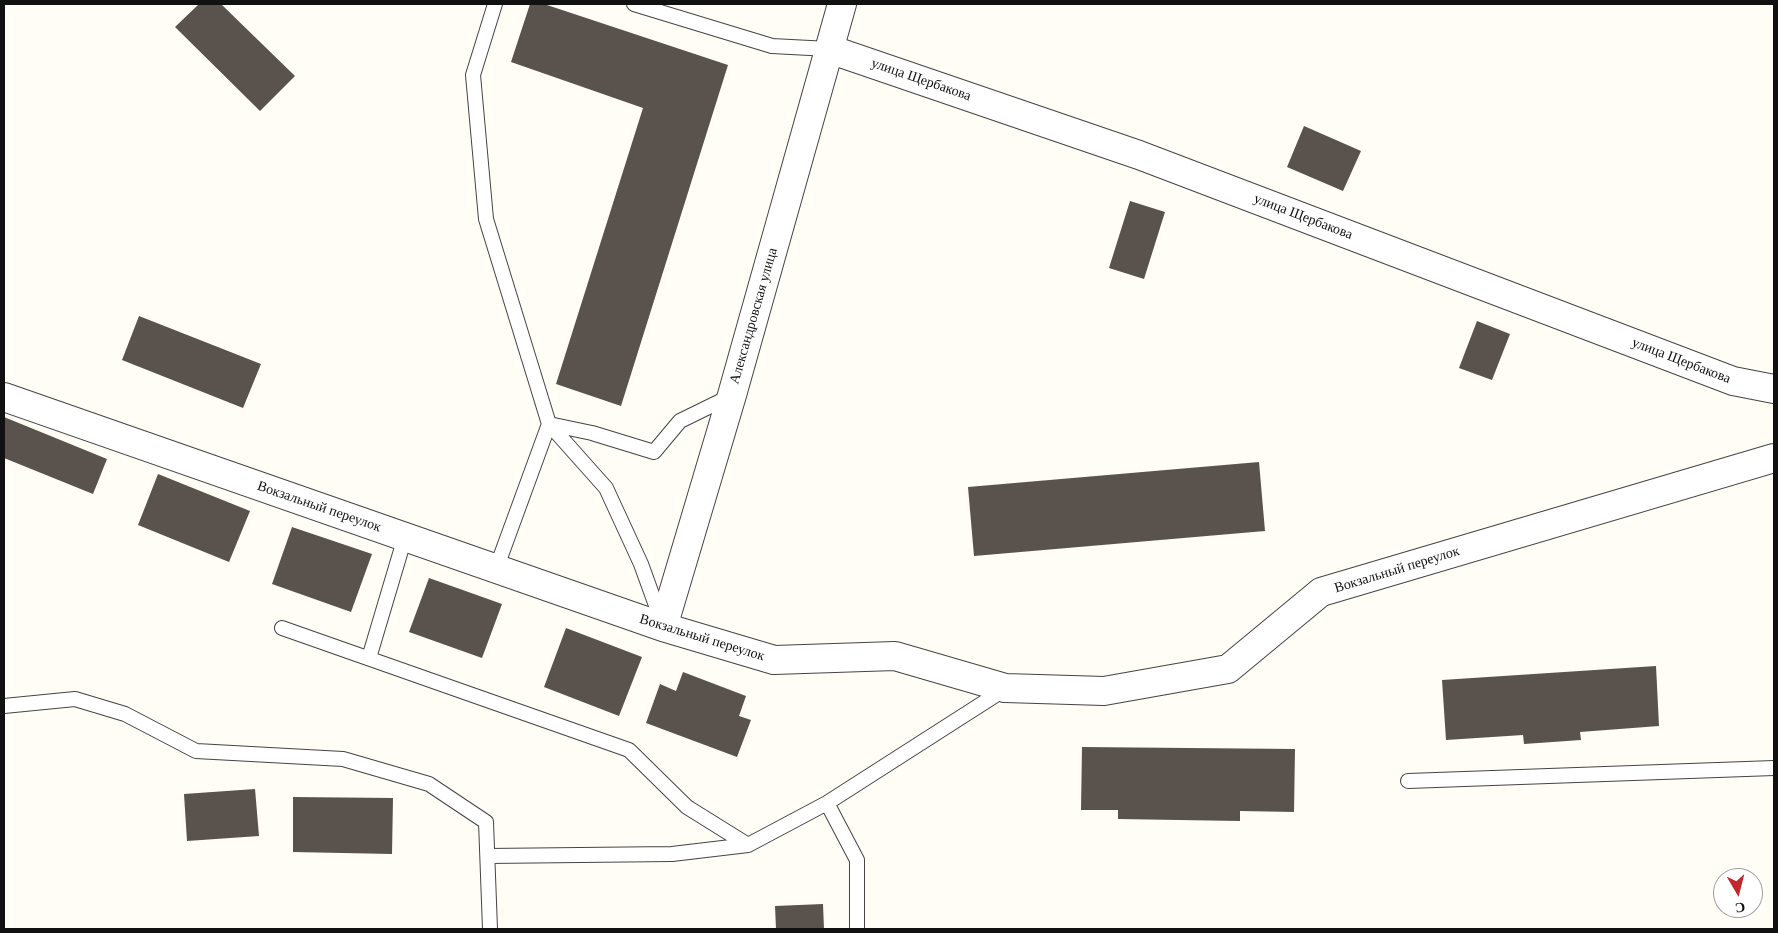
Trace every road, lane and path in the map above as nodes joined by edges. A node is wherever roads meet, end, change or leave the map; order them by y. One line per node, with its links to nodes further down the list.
1 (495, 4): 8 (lane)
2 (634, 4): 4 (lane)
3 (842, 4): 4 (street, Александровская улица)
4 (829, 49): 5 (street, улица Щербакова); 6 (street, Александровская улица)
5 (1774, 389)
6 (732, 395): 8 (lane); 12 (street, Александровская улица)
7 (4, 397): 10 (street, Вокзальный переулок)
8 (549, 424): 11 (lane); 12 (lane)
9 (1774, 458): 15 (street, Вокзальный переулок)
10 (405, 537): 11 (street, Вокзальный переулок); 14 (lane)
11 (496, 569): 12 (street, Вокзальный переулок)
12 (664, 627): 15 (street, Вокзальный переулок)
13 (282, 628): 14 (lane)
14 (369, 658): 20 (lane)
15 (1005, 688): 19 (lane)
16 (4, 706): 21 (lane)
17 (1774, 768): 18 (lane)
18 (1408, 781)
19 (827, 803): 20 (lane); 23 (lane)
20 (748, 845): 21 (lane)
21 (488, 856): 22 (lane)
22 (490, 929)
23 (857, 929)

